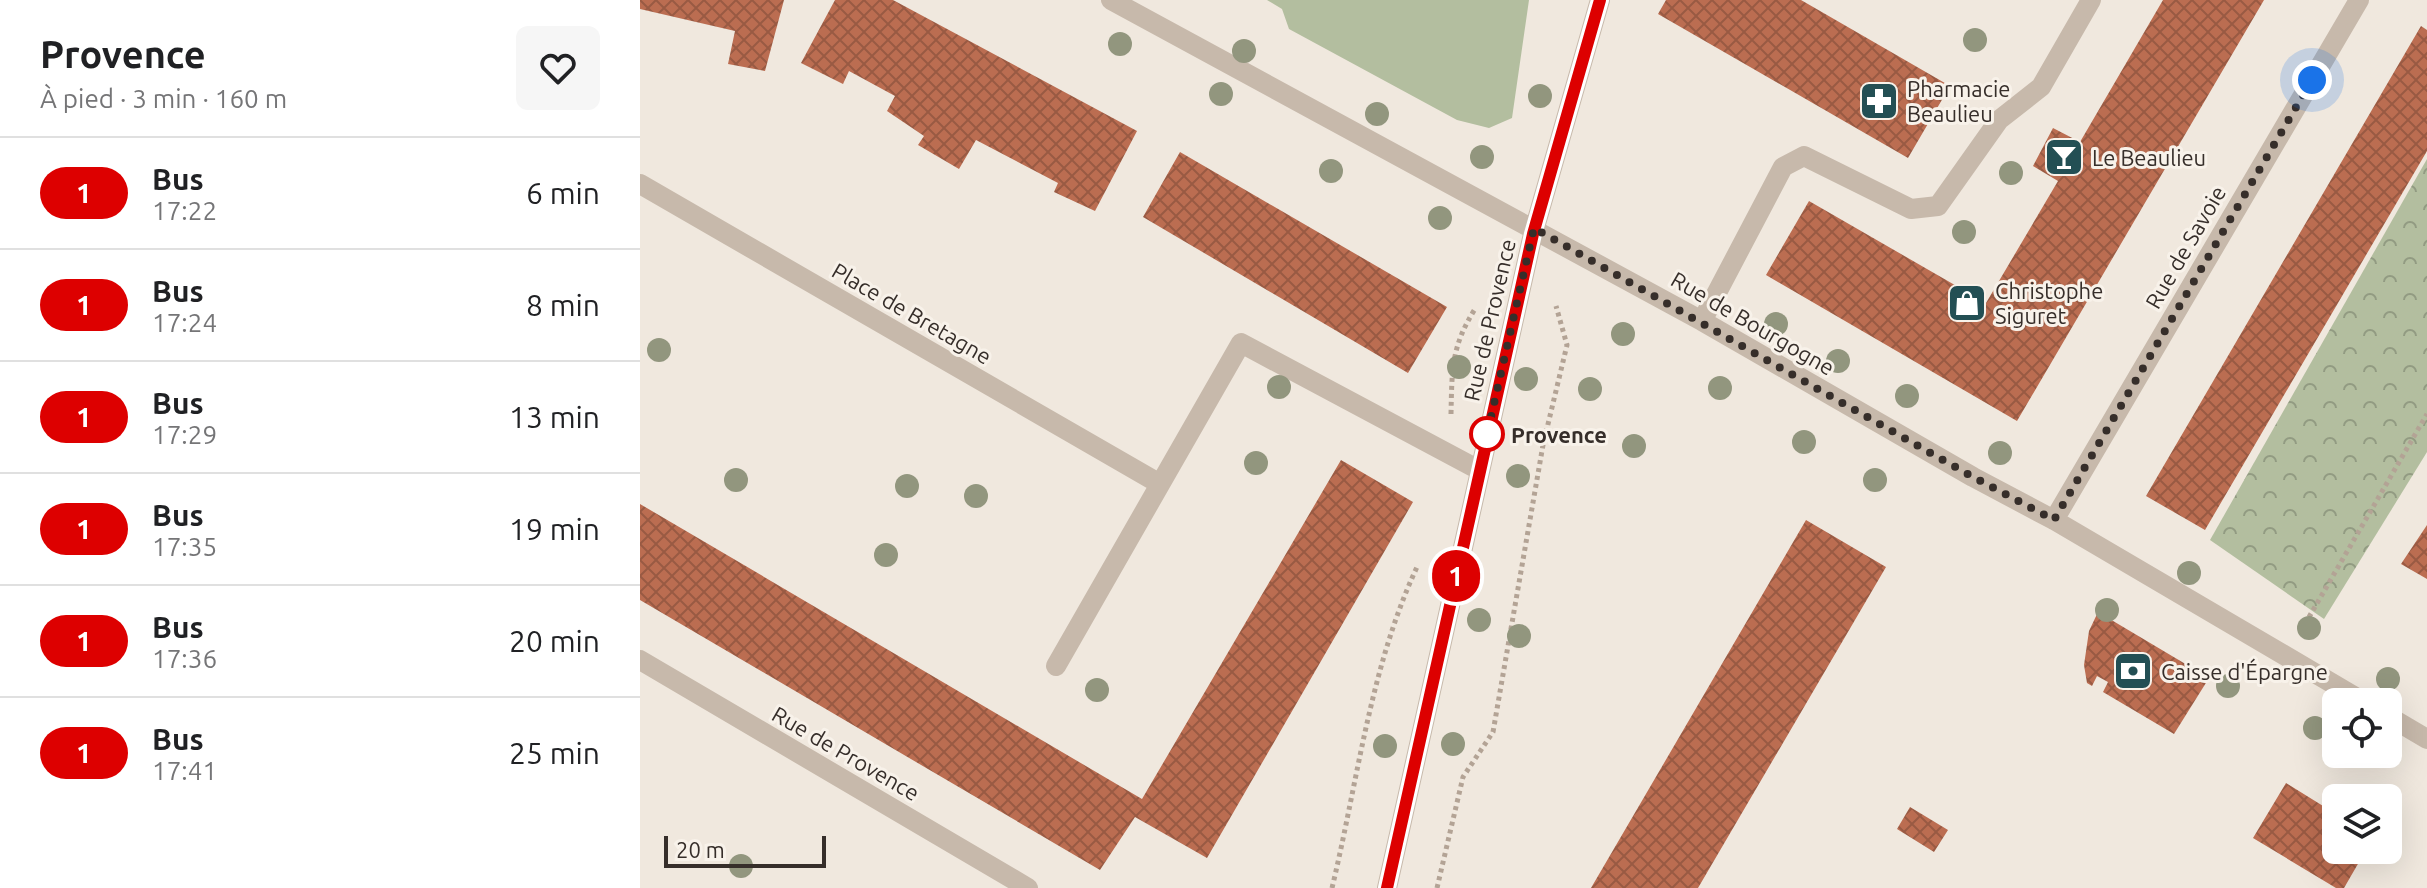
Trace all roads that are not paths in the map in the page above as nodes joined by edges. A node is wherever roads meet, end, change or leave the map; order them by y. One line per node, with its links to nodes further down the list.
1 (1111, 0): 6 (street, Rue de Bourgogne)
2 (1600, 0): 6 (street, Rue de Provence)
3 (2091, 0): 7 (street)
4 (2359, 0): 10 (street, Rue de Savoie)
5 (640, 184): 9 (street, Place de Bretagne)
6 (1534, 228): 7 (street, Rue de Bourgogne); 8 (street, Rue de Provence)
7 (1702, 321): 10 (street, Rue de Bourgogne)
8 (1479, 470): 9 (street); 17 (street, Rue de Provence)
9 (1160, 484): 12 (street)
10 (2054, 520): 13 (street, Rue de Bourgogne)
11 (640, 660): 16 (street, Rue de Provence)
12 (1056, 666)
13 (2340, 688)
14 (2402, 724): 15 (street)
15 (2427, 739)
16 (1028, 888)
17 (1387, 888)

